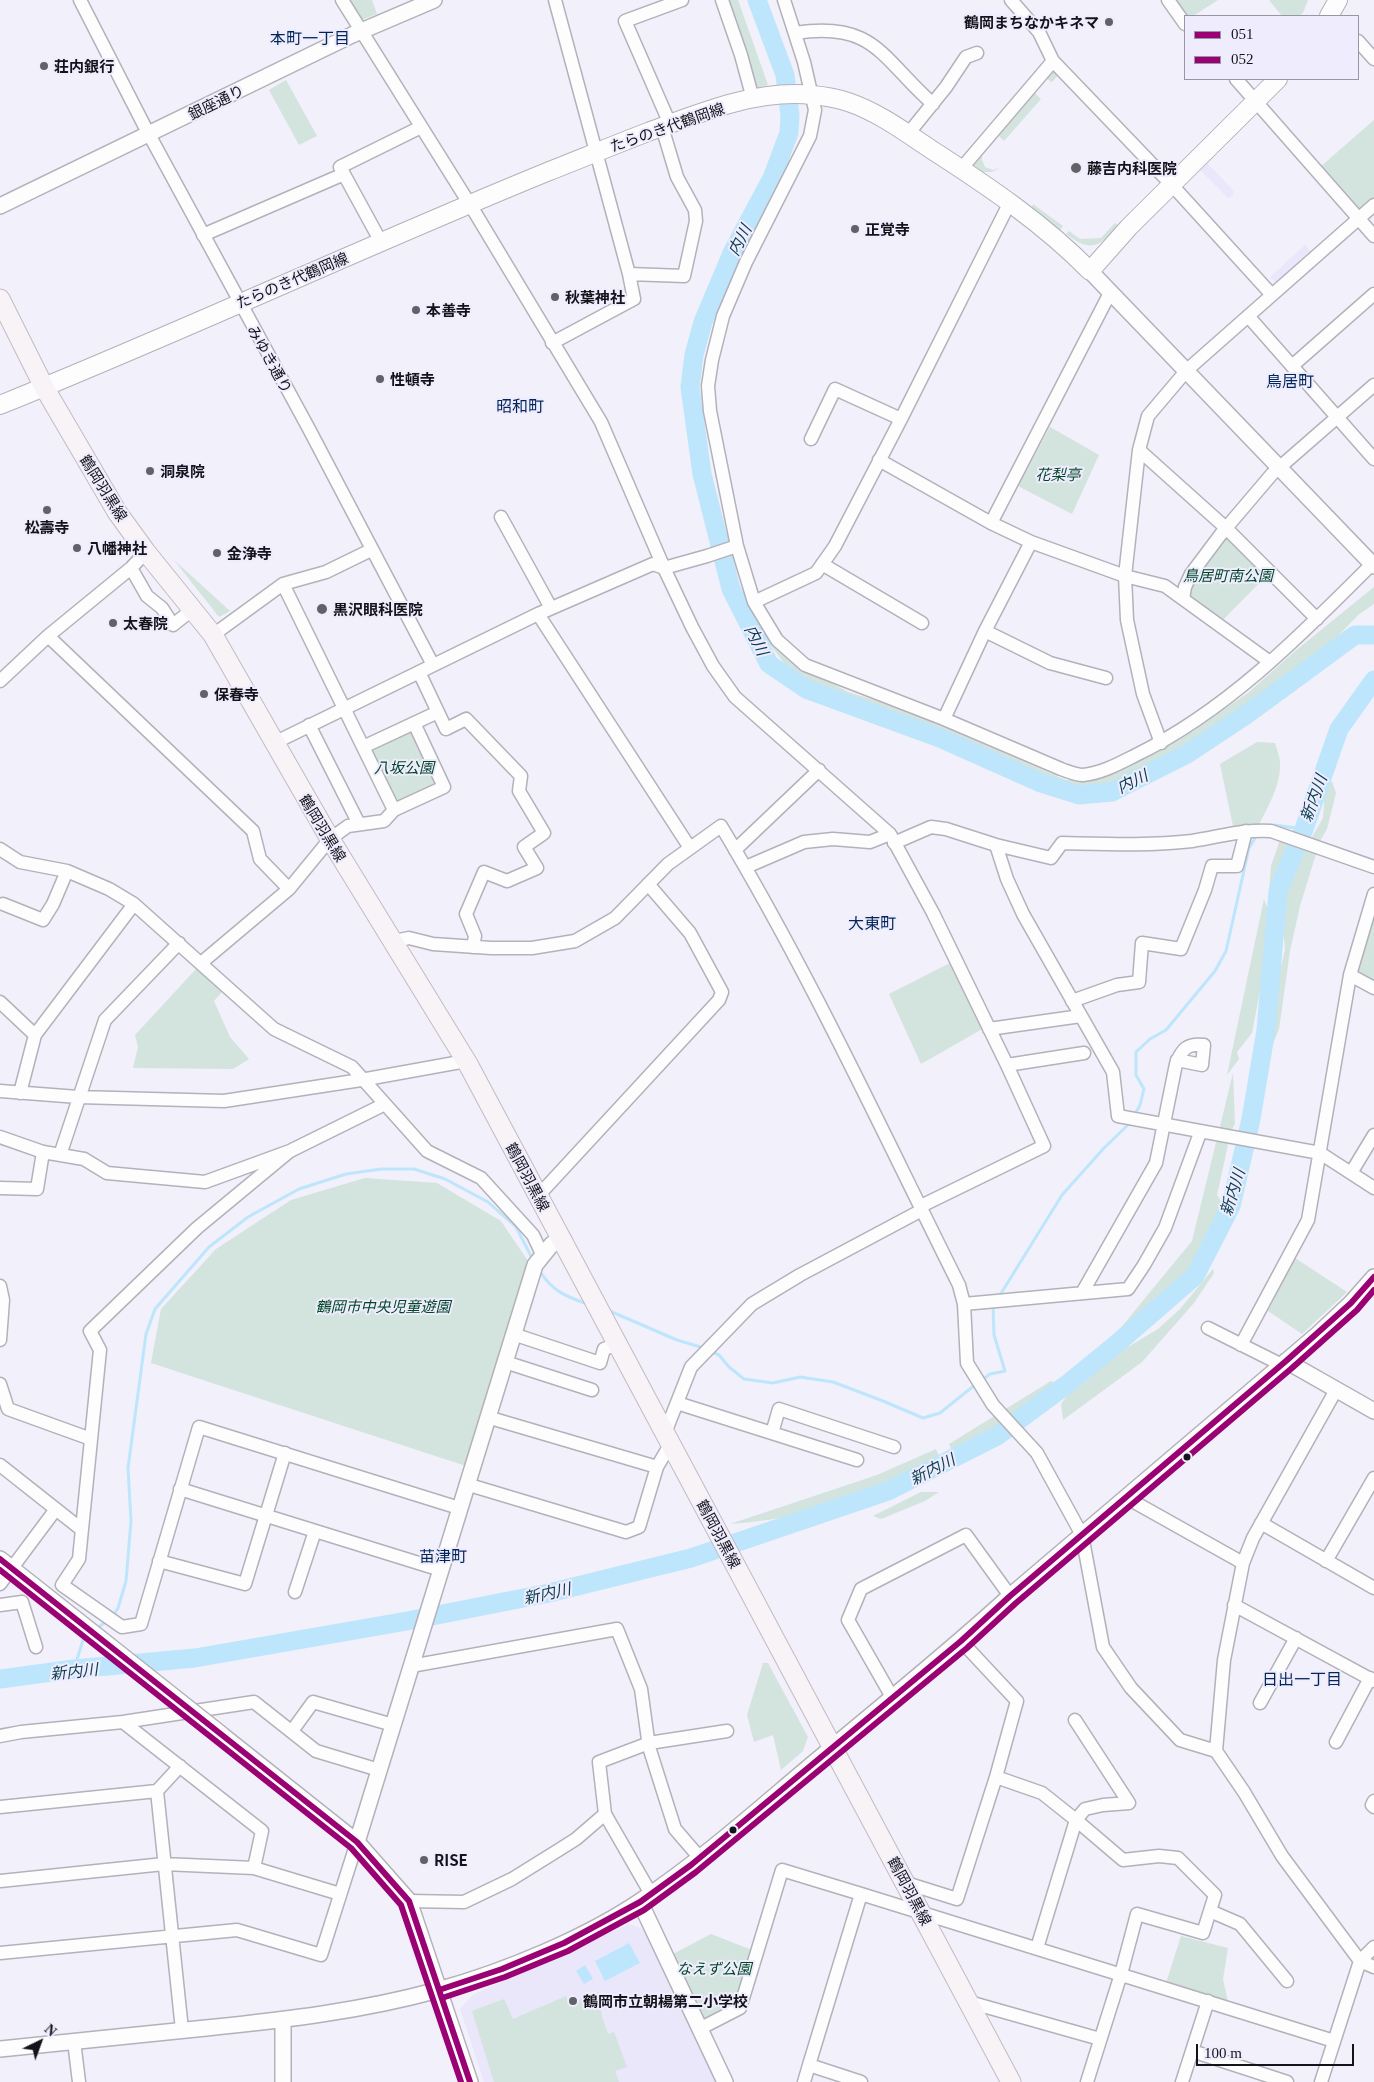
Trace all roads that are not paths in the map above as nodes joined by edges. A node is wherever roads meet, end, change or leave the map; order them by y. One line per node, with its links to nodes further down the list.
1 (80, 0): 25 (street, みゆき通り)
2 (342, 0): 11 (street)
3 (434, 0): 11 (street, 銀座通り)
4 (555, 0): 27 (street)
5 (682, 0): 23 (street)
6 (722, 0): 20 (street)
7 (784, 0): 12 (street)
8 (1011, 0): 16 (street)
9 (1168, 0): 10 (street)
10 (1184, 23)
11 (362, 31): 24 (street); 25 (street, 銀座通り)
12 (795, 32): 19 (street); 22 (street)
13 (1359, 42): 15 (street)
14 (977, 53): 22 (street)
15 (1374, 60)
16 (1053, 61): 28 (street); 30 (street)
17 (1237, 80): 21 (street)
18 (1277, 80): 21 (main road)
19 (808, 95): 20 (main road, たらのき代鶴岡線); 26 (main road, たらのき代鶴岡線); 64 (street)
20 (758, 99): 23 (main road, たらのき代鶴岡線)
21 (1256, 100): 30 (main road); 35 (street)
22 (933, 104): 26 (street)
23 (666, 125): 27 (main road, たらのき代鶴岡線); 40 (street)
24 (421, 127): 29 (street); 31 (street)
25 (150, 134): 34 (street, 銀座通り); 36 (street, みゆき通り)
26 (908, 134): 28 (main road, たらのき代鶴岡線)
27 (597, 152): 31 (main road, たらのき代鶴岡線); 40 (street)
28 (961, 169): 32 (main road, たらのき代鶴岡線)
29 (344, 174): 36 (street); 38 (street)
30 (1171, 184): 39 (main road); 43 (street)
31 (469, 204): 38 (main road, たらのき代鶴岡線); 47 (street)
32 (1009, 204): 39 (main road, たらのき代鶴岡線); 54 (street)
33 (1374, 205): 35 (street)
34 (0, 206)
35 (1358, 219): 37 (street); 43 (street)
36 (203, 235): 45 (street, みゆき通り)
37 (1374, 236)
38 (381, 242): 45 (main road, たらのき代鶴岡線)
39 (1090, 271): 41 (street)
40 (629, 274): 47 (street)
41 (1111, 292): 49 (street); 61 (street)
42 (1374, 294): 48 (street)
43 (1272, 295): 46 (street)
44 (0, 299): 51 (main road, 鶴岡羽黒線)
45 (239, 303): 51 (main road, たらのき代鶴岡線); 65 (street, みゆき通り)
46 (1248, 316): 48 (street); 49 (street)
47 (552, 343): 70 (street)
48 (1292, 366): 53 (street)
49 (1186, 370): 56 (street); 59 (street)
50 (1374, 385): 53 (street)
51 (44, 387): 52 (main road, たらのき代鶴岡線); 66 (main road, 鶴岡羽黒線)
52 (0, 405)
53 (1337, 417): 57 (street); 59 (street)
54 (901, 419): 55 (street); 58 (street)
55 (811, 439)
56 (1139, 450): 62 (street); 71 (street)
57 (1374, 459)
58 (878, 460): 61 (street); 67 (street)
59 (1279, 467): 62 (street); 68 (street)
60 (501, 517): 75 (street)
61 (990, 524): 63 (street)
62 (1226, 528): 73 (street); 78 (street)
63 (1031, 542): 71 (street); 80 (street)
64 (737, 546): 70 (street); 74 (street)
65 (372, 550): 72 (street); 84 (street, みゆき通り)
66 (146, 552): 69 (street); 76 (main road, 鶴岡羽黒線)
67 (822, 564): 74 (street); 79 (street)
68 (1373, 564): 78 (street)
69 (131, 568): 76 (street); 81 (street)
70 (664, 568): 75 (street); 96 (street)
71 (1125, 576): 73 (street); 94 (street)
72 (283, 584): 82 (street); 88 (street)
73 (1183, 599): 83 (street)
74 (754, 602): 90 (street)
75 (551, 608): 77 (street)
76 (193, 609): 82 (main road, 鶴岡羽黒線)
77 (538, 614): 84 (street); 104 (street)
78 (1316, 619): 83 (street)
79 (922, 623)
80 (985, 630): 87 (street); 90 (street)
81 (48, 636): 86 (street); 110 (street)
82 (213, 636): 93 (main road, 鶴岡羽黒線)
83 (1270, 662): 94 (street)
84 (433, 665): 85 (street)
85 (419, 672): 88 (street); 89 (street)
86 (1, 676)
87 (1106, 678)
88 (344, 708): 92 (street); 95 (street)
89 (438, 712): 91 (street); 116 (street)
90 (944, 719): 94 (street)
91 (414, 723): 95 (street); 97 (street)
92 (309, 725): 93 (street); 98 (street)
93 (274, 743): 101 (main road, 鶴岡羽黒線)
94 (1161, 743)
95 (363, 747): 97 (street)
96 (819, 770): 100 (street); 105 (street)
97 (394, 810): 98 (street)
98 (359, 824): 101 (street)
99 (1246, 831): 102 (street); 107 (street); 120 (street)
100 (892, 839): 102 (street); 106 (street); 123 (street)
101 (330, 840): 110 (street); 114 (main road, 鶴岡羽黒線)
102 (996, 845): 120 (street)
103 (0, 848): 108 (street)
104 (690, 848): 105 (street); 109 (street)
105 (735, 850): 106 (street)
106 (746, 867): 146 (street)
107 (1374, 867)
108 (67, 871): 112 (street); 113 (street)
109 (648, 884): 116 (street); 145 (street)
110 (289, 890): 117 (street)
111 (1374, 894): 118 (street)
112 (3, 904)
113 (134, 904): 115 (street); 124 (street)
114 (394, 942): 116 (street); 126 (main road, 鶴岡羽黒線)
115 (179, 943): 117 (street); 132 (street)
116 (473, 947)
117 (202, 962): 129 (street)
118 (1350, 975): 119 (street); 140 (street)
119 (1374, 988)
120 (1072, 1000): 122 (street)
121 (0, 1002): 124 (street)
122 (1081, 1016): 123 (street); 134 (street)
123 (989, 1029): 128 (street)
124 (35, 1035): 131 (street)
125 (1084, 1053): 128 (street)
126 (466, 1060): 129 (street); 145 (main road, 鶴岡羽黒線)
127 (1177, 1060): 134 (street)
128 (1007, 1065): 146 (street)
129 (361, 1080): 132 (street); 133 (street)
130 (0, 1091): 131 (street)
131 (20, 1093): 132 (street)
132 (78, 1097): 141 (street)
133 (385, 1104): 138 (street); 148 (street)
134 (1164, 1126): 135 (street); 151 (street)
135 (1205, 1133): 140 (street); 151 (street)
136 (1374, 1135): 142 (street)
137 (0, 1137): 139 (street)
138 (290, 1151): 141 (street); 168 (street)
139 (43, 1152): 141 (street); 143 (street)
140 (1320, 1153): 142 (street); 157 (street)
141 (60, 1155)
142 (1351, 1173): 144 (street)
143 (0, 1188)
144 (1374, 1188)
145 (538, 1196): 147 (main road, 鶴岡羽黒線)
146 (921, 1208): 152 (street); 163 (street)
147 (564, 1241): 148 (street); 156 (main road, 鶴岡羽黒線)
148 (542, 1254): 154 (street)
149 (1374, 1277): 159 (street)
150 (0, 1286): 155 (street)
151 (1082, 1293): 152 (street)
152 (964, 1304): 184 (street)
153 (1208, 1328): 157 (street)
154 (514, 1334): 156 (street); 158 (street)
155 (0, 1340)
156 (618, 1344): 167 (main road, 鶴岡羽黒線)
157 (1241, 1345): 159 (street)
158 (505, 1362): 161 (street); 165 (street)
159 (1284, 1363): 162 (street); 177 (street)
160 (0, 1384): 168 (street)
161 (592, 1390)
162 (1336, 1390): 164 (street); 181 (street)
163 (677, 1404): 166 (street); 167 (street)
164 (1374, 1411)
165 (488, 1417): 173 (street); 175 (street)
166 (772, 1433): 169 (street); 171 (street)
167 (668, 1438): 173 (street); 211 (main road, 鶴岡羽黒線)
168 (91, 1439): 182 (street)
169 (894, 1447)
170 (285, 1453): 176 (street); 178 (street); 180 (street)
171 (857, 1460)
172 (0, 1465): 179 (street)
173 (657, 1467): 175 (street)
174 (1374, 1478): 186 (street)
175 (466, 1484): 178 (street)
176 (180, 1489): 180 (street); 185 (street)
177 (1127, 1498): 184 (street); 188 (street)
178 (459, 1508): 189 (street)
179 (56, 1509): 182 (street); 187 (street)
180 (266, 1515): 183 (street); 185 (street)
181 (1261, 1523): 186 (street); 188 (street)
182 (81, 1529): 185 (street)
183 (315, 1531): 189 (street); 192 (street)
184 (1082, 1534): 193 (street); 212 (street)
185 (159, 1561)
186 (1326, 1561): 191 (street)
187 (6, 1563): 190 (street); 222 (street, bridge)
188 (1243, 1563): 195 (street)
189 (442, 1566): 199 (street)
190 (0, 1584)
191 (1374, 1588)
192 (295, 1592)
193 (1010, 1596): 197 (street); 201 (street)
194 (0, 1604): 198 (street)
195 (1234, 1605): 196 (street); 212 (street)
196 (1296, 1638): 200 (street); 202 (street)
197 (961, 1641): 201 (street); 215 (street)
198 (36, 1647)
199 (411, 1666): 205 (street); 210 (street)
200 (1372, 1679): 209 (street)
201 (892, 1697): 211 (street)
202 (1260, 1703)
203 (1075, 1720): 221 (street)
204 (123, 1722): 206 (street); 208 (street); 213 (street)
205 (393, 1725): 206 (street); 214 (street)
206 (292, 1731): 214 (street)
207 (727, 1731): 210 (street)
208 (0, 1736)
209 (1336, 1742)
210 (649, 1743): 220 (street); 223 (street)
211 (833, 1747): 223 (street); 227 (main road, 鶴岡羽黒線)
212 (1216, 1751): 238 (street)
213 (180, 1766): 216 (street); 225 (street)
214 (379, 1770): 222 (street)
215 (996, 1777): 221 (street); 227 (street)
216 (157, 1791): 218 (street); 224 (street)
217 (1374, 1801): 219 (street)
218 (0, 1807)
219 (1374, 1807)
220 (605, 1814): 230 (street); 231 (street)
221 (1076, 1820): 232 (street); 236 (street)
222 (357, 1842): 228 (street); 231 (street)
223 (700, 1858): 230 (street)
224 (164, 1864): 225 (street); 226 (street); 234 (street)
225 (254, 1868): 228 (street)
226 (0, 1881)
227 (906, 1883): 233 (main road, 鶴岡羽黒線)
228 (340, 1894): 234 (street)
229 (861, 1894): 233 (street); 246 (street); 253 (street)
230 (646, 1898): 242 (street); 246 (street)
231 (409, 1901): 242 (street)
232 (1210, 1911): 240 (street); 241 (street)
233 (922, 1913): 236 (street); 244 (main road, 鶴岡羽黒線)
234 (172, 1936): 237 (street); 247 (street)
235 (1374, 1947): 238 (street)
236 (1037, 1948): 240 (street)
237 (0, 1954)
238 (1360, 1961): 239 (street); 250 (street)
239 (1374, 1967)
240 (1121, 1974): 243 (street); 248 (street)
241 (1287, 1981)
242 (439, 1990): 245 (street); 256 (street)
243 (1208, 2001): 250 (street); 252 (street)
244 (969, 2002): 248 (street); 260 (main road, 鶴岡羽黒線)
245 (283, 2020): 247 (street); 255 (street)
246 (700, 2028): 257 (street)
247 (182, 2030): 249 (street)
248 (1100, 2039): 261 (street)
249 (74, 2041): 251 (street); 254 (street)
250 (1334, 2041): 264 (street)
251 (0, 2049)
252 (1192, 2051): 262 (street); 263 (street)
253 (809, 2066): 258 (street); 259 (street)
254 (79, 2082)
255 (283, 2082)
256 (470, 2082)
257 (725, 2082)
258 (804, 2082)
259 (861, 2082)
260 (1011, 2082)
261 (1087, 2082)
262 (1182, 2082)
263 (1287, 2082)
264 (1321, 2082)

